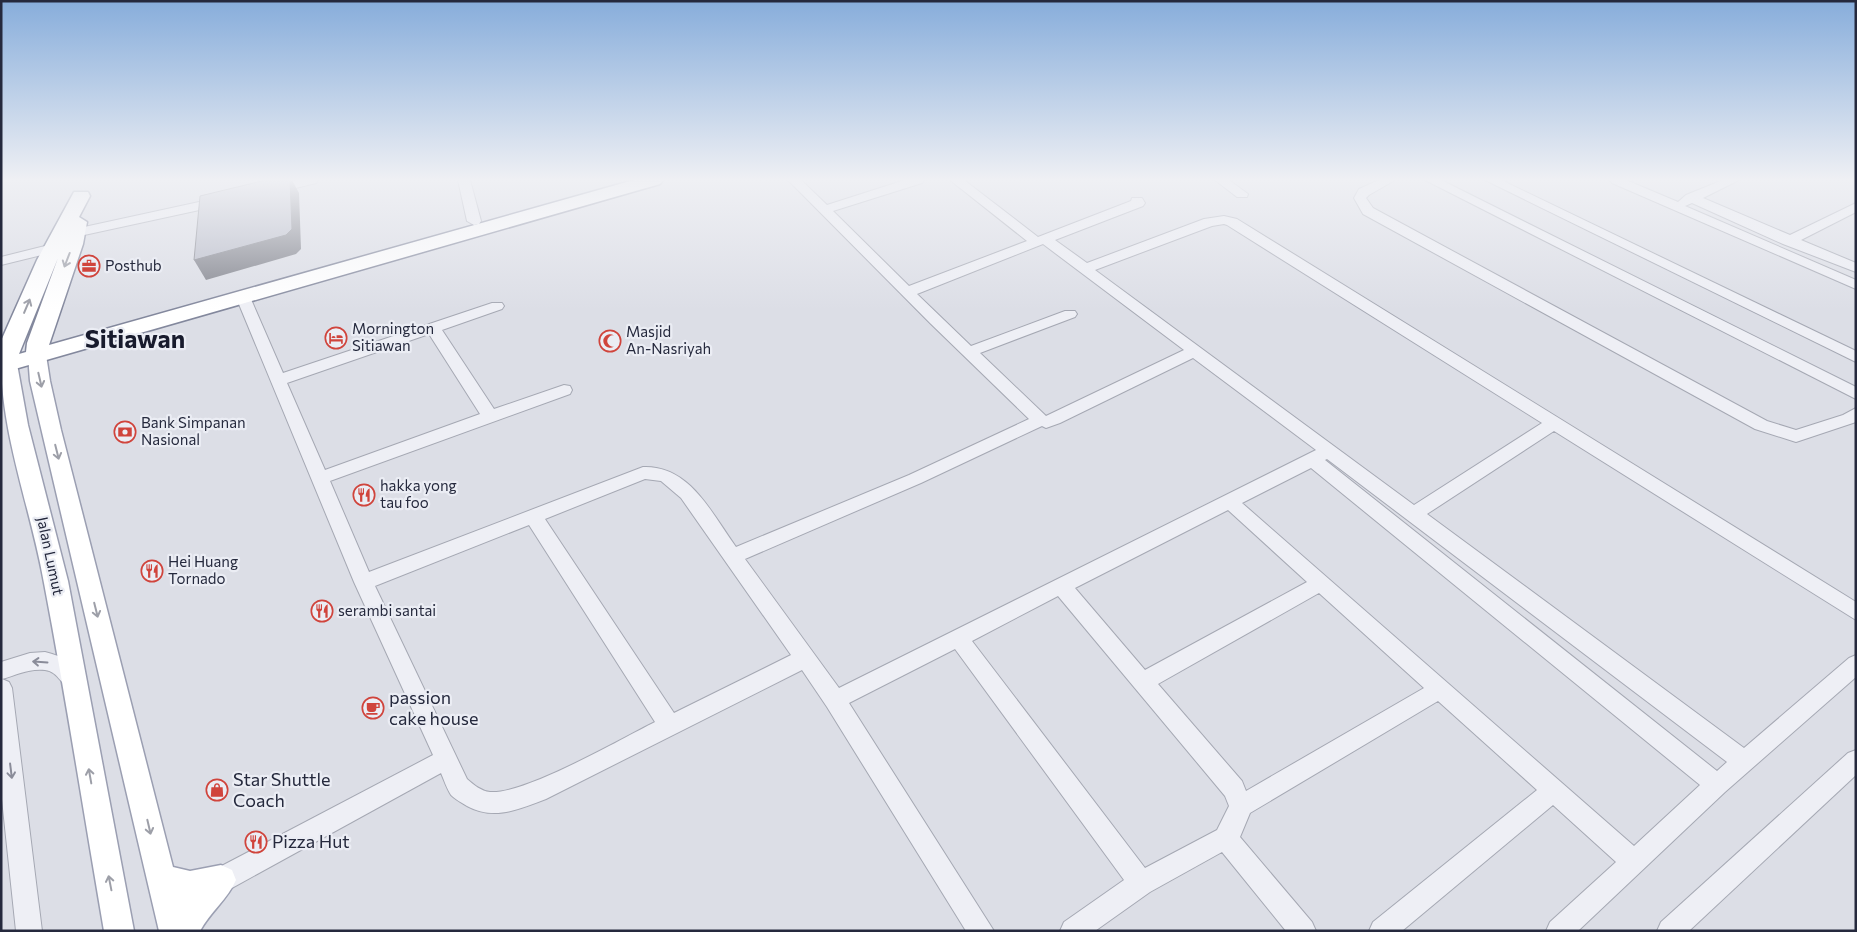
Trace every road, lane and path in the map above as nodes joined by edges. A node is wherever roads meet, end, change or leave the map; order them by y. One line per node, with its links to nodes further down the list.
1 (65, 223): 20 (highway, Jalan Lumut)
2 (77, 223): 17 (highway, Jalan Lumut)
3 (118, 223): 17 (street)
4 (466, 223): 30 (highway)
5 (501, 223): 26 (highway)
6 (838, 223): 25 (street)
7 (1017, 223): 18 (street)
8 (1086, 223): 18 (street)
9 (1205, 223): 23 (street)
10 (1234, 223): 41 (street)
11 (1391, 223): 39 (street)
12 (1518, 223): 37 (street)
13 (1581, 223): 33 (street)
14 (1714, 223): 24 (street)
15 (1749, 223): 19 (street)
16 (1823, 223): 19 (street)
17 (75, 233): 30 (highway, Jalan Lumut, one-way to 30)
18 (1041, 241): 23 (street); 25 (street)
19 (1788, 241): 22 (street)
20 (53, 248): 21 (street); 34 (highway, Jalan Lumut, one-way to 20)
21 (1, 261)
22 (1856, 268)
23 (1084, 269): 31 (street)
24 (1856, 285)
25 (908, 292): 32 (street)
26 (243, 297): 30 (highway); 35 (street)
27 (498, 306): 29 (street)
28 (1070, 314): 32 (street)
29 (433, 328): 35 (street); 38 (street)
30 (38, 349): 34 (highway); 70 (main road, Jalan Lumut, one-way to 70)
31 (1195, 351): 40 (street); 42 (street)
32 (969, 352): 40 (street)
33 (1856, 357)
34 (4, 359): 56 (main road, Jalan Lumut)
35 (279, 380): 43 (street)
36 (564, 390): 38 (street)
37 (1856, 394)
38 (490, 417): 43 (street)
39 (1853, 418)
40 (1041, 420): 47 (street)
41 (1553, 424): 45 (street); 51 (street)
42 (1320, 455): 44 (street); 45 (street); 65 (street)
43 (321, 478): 48 (street)
44 (1229, 501): 49 (street); 50 (street)
45 (1413, 514): 64 (street)
46 (533, 516): 47 (street); 48 (street); 61 (street)
47 (733, 556): 53 (street)
48 (364, 582): 62 (street)
49 (1321, 583): 57 (street); 59 (street)
50 (1061, 586): 52 (street); 57 (street)
51 (1856, 612)
52 (958, 638): 60 (street); 72 (street)
53 (806, 658): 60 (street); 61 (street)
54 (1856, 664): 64 (street)
55 (1, 671): 56 (street, one-way to 55)
56 (74, 680): 75 (main road, Jalan Lumut, one-way to 56)
57 (1142, 682): 67 (street)
58 (1, 688): 74 (street, one-way to 74)
59 (1440, 689): 66 (street); 67 (street)
60 (835, 700): 78 (street)
61 (670, 726): 62 (street)
62 (446, 759): 71 (street)
63 (1856, 760): 82 (street)
64 (1744, 761): 65 (street)
65 (1717, 784): 69 (street)
66 (1554, 790): 69 (street); 81 (street)
67 (1241, 806): 68 (street)
68 (1225, 838): 72 (street); 80 (street)
69 (1633, 861): 73 (street)
70 (161, 876): 71 (main road); 76 (main road, Jalan Lumut)
71 (221, 880): 77 (main road)
72 (1141, 883): 79 (street)
73 (1565, 929)
74 (29, 931)
75 (119, 931)
76 (174, 931)
77 (184, 931)
78 (981, 931)
79 (1073, 931)
80 (1303, 931)
81 (1382, 931)
82 (1670, 931)

